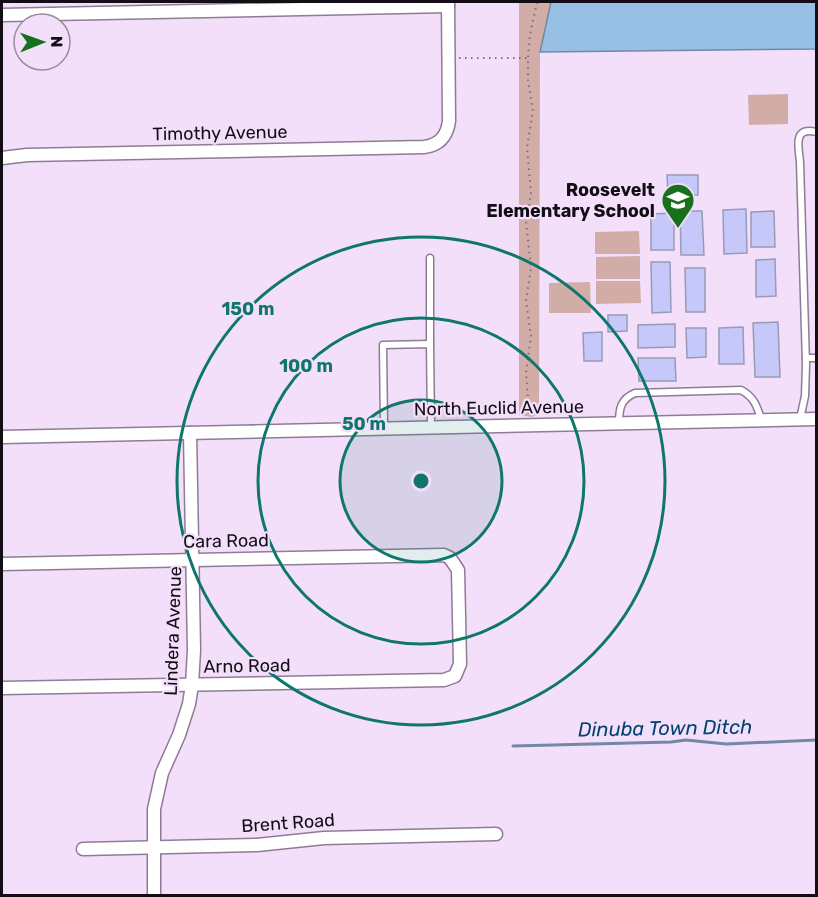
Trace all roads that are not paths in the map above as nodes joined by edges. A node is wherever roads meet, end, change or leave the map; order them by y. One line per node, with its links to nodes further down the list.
1 (448, 4): 2 (street); 6 (street, Timothy Avenue)
2 (224, 6): 3 (street)
3 (86, 7): 4 (street)
4 (2, 15)
5 (816, 132): 9 (lane)
6 (2, 158)
7 (430, 258): 8 (lane)
8 (430, 344): 15 (lane); 16 (lane)
9 (806, 358): 10 (lane); 11 (lane)
10 (816, 358)
11 (800, 419): 12 (street, North Euclid Avenue); 13 (street, North Euclid Avenue)
12 (816, 419)
13 (761, 420): 14 (street, North Euclid Avenue); 14 (lane)
14 (619, 423): 15 (street, North Euclid Avenue)
15 (431, 427): 16 (street, North Euclid Avenue)
16 (384, 428): 17 (street, North Euclid Avenue)
17 (190, 433): 18 (street, North Euclid Avenue); 19 (street, Lindera Avenue)
18 (2, 437)
19 (193, 559): 20 (street, Cara Road); 21 (street, Cara Road); 22 (street, Lindera Avenue)
20 (2, 564)
21 (455, 676): 22 (street, Arno Road)
22 (192, 685): 23 (street, Arno Road); 25 (street, Lindera Avenue)
23 (2, 688)
24 (496, 834): 25 (street, Brent Road)
25 (154, 846): 26 (street, Brent Road); 27 (street, Lindera Avenue)
26 (83, 849)
27 (154, 896)

